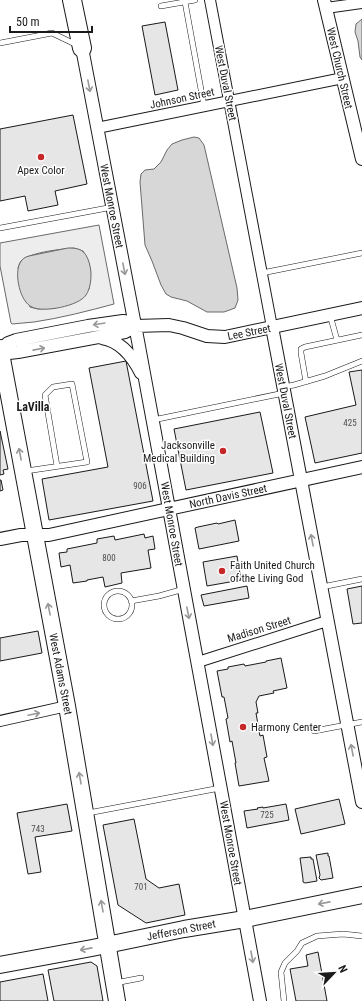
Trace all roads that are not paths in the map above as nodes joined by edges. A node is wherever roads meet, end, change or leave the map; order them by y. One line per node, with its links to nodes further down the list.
1 (72, 0): 9 (highway)
2 (195, 0): 4 (lane)
3 (210, 0): 11 (street, West Duval Street)
4 (185, 2): 7 (lane); 12 (lane)
5 (362, 3): 6 (street)
6 (325, 4): 10 (street, West Church Street)
7 (161, 6)
8 (0, 42): 9 (lane)
9 (82, 48): 13 (street, West Monroe Street, one-way to 13)
10 (343, 78): 11 (street, Johnson Street); 14 (street, West Church Street)
11 (229, 101): 12 (street, Johnson Street); 18 (street, West Duval Street)
12 (204, 106): 13 (street, Johnson Street)
13 (97, 128): 15 (street, West Monroe Street)
14 (362, 159)
15 (113, 207): 16 (lane); 21 (street, West Monroe Street, one-way to 21)
16 (0, 228)
17 (362, 253): 18 (lane)
18 (262, 273): 22 (street, West Duval Street)
19 (362, 308): 20 (street, Lee Street)
20 (330, 315): 22 (street, Lee Street); 25 (lane)
21 (136, 326): 22 (street, Lee Street); 24 (street, Lee Street); 26 (street, Lee Street, one-way to 26); 29 (street, West Monroe Street)
22 (272, 327): 30 (street, West Duval Street)
23 (362, 335): 25 (lane)
24 (98, 337): 26 (street, Lee Street, one-way to 24); 29 (street)
25 (337, 340): 28 (lane)
26 (0, 350): 34 (main road, West Adams Street, one-way to 26)
27 (362, 361): 28 (lane)
28 (306, 382): 30 (lane)
29 (146, 383): 31 (street, West Monroe Street)
30 (284, 390): 31 (lane); 35 (street, West Duval Street)
31 (153, 420): 36 (street, West Monroe Street)
32 (57, 466): 32 (lane); 34 (lane)
33 (362, 467): 35 (street, North Davis Street)
34 (23, 471): 37 (main road, West Adams Street)
35 (300, 480): 36 (street, North Davis Street); 40 (street, West Duval Street, one-way to 35)
36 (169, 509): 37 (street, North Davis Street); 41 (street, West Monroe Street)
37 (35, 535): 38 (street, North Davis Street); 45 (main road, West Adams Street, one-way to 37)
38 (0, 539)
39 (362, 579): 40 (lane)
40 (321, 587): 43 (street, West Duval Street)
41 (184, 589): 42 (lane); 44 (street, West Monroe Street, one-way to 44)
42 (131, 601): 42 (lane)
43 (327, 621): 44 (street, Madison Street); 48 (street, West Duval Street)
44 (198, 662): 50 (street, West Monroe Street, one-way to 50)
45 (67, 706): 46 (street, one-way to 45); 52 (main road, West Adams Street, one-way to 45)
46 (0, 721)
47 (362, 722): 48 (lane)
48 (347, 725): 49 (lane); 51 (street, West Duval Street, one-way to 48)
49 (314, 731)
50 (221, 788): 52 (lane); 54 (street, West Monroe Street)
51 (362, 802)
52 (86, 814): 56 (main road, West Adams Street, one-way to 52)
53 (362, 895): 54 (main road, Jefferson Street, one-way to 54)
54 (245, 919): 56 (main road, Jefferson Street); 61 (street, West Monroe Street, one-way to 61)
55 (362, 936): 62 (lane)
56 (108, 945): 57 (main road, Jefferson Street, one-way to 57); 59 (main road, West Adams Street)
57 (0, 965)
58 (141, 978): 59 (lane)
59 (114, 983): 60 (main road, West Adams Street)
60 (117, 1001)
61 (260, 1001)
62 (284, 1001)

